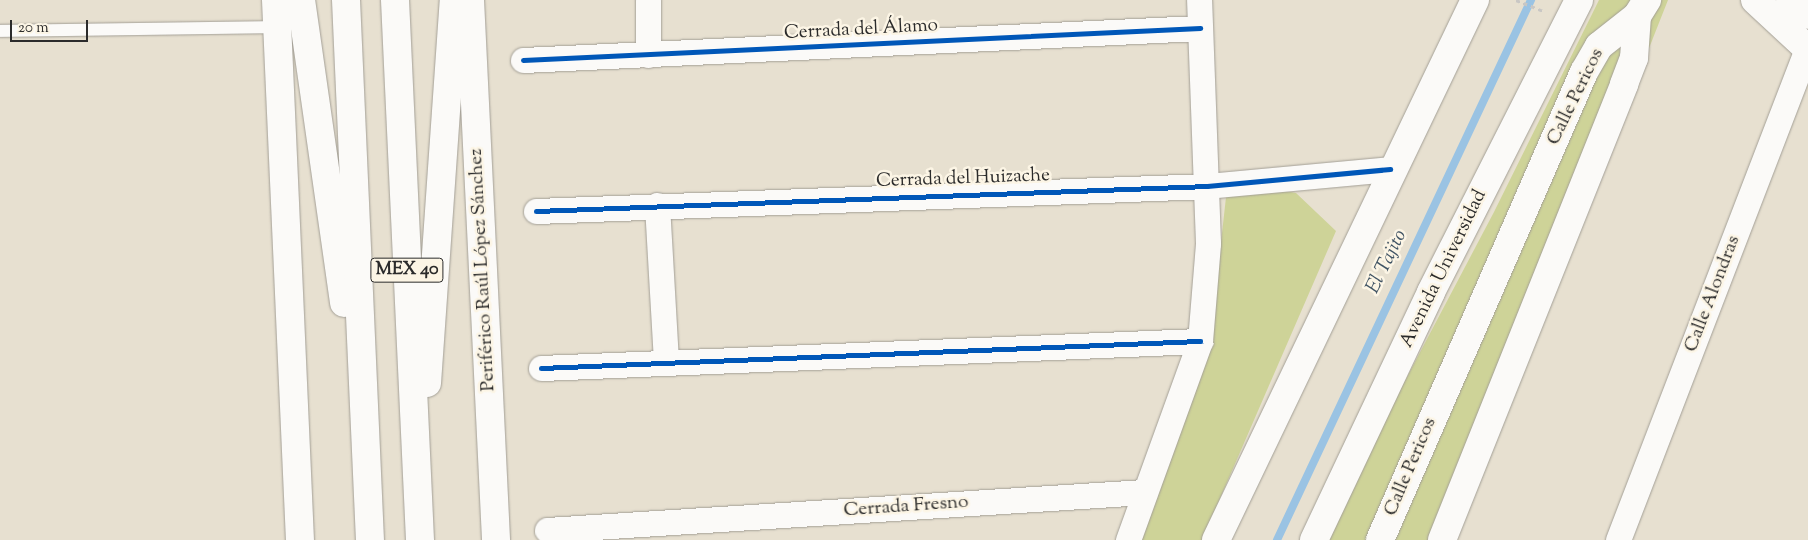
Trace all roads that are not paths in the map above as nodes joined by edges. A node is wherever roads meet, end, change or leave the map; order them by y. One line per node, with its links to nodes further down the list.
1 (276, 0): 15 (main road)
2 (301, 0): 28 (main road)
3 (346, 0): 28 (main road, MEX 40)
4 (395, 0): 30 (main road, MEX 40)
5 (454, 0): 30 (main road)
6 (470, 0): 36 (main road, Periférico Raúl López Sánchez)
7 (648, 0): 19 (street)
8 (1199, 0): 16 (street)
9 (1475, 0): 21 (main road)
10 (1579, 0): 39 (main road, Avenida Universidad)
11 (1755, 0): 18 (main road)
12 (1790, 0): 14 (main road)
13 (1642, 8): 40 (main road, Calle Pericos); 41 (main road, Calle Pericos)
14 (1808, 15)
15 (276, 27): 17 (lane); 33 (main road)
16 (1200, 28): 19 (street, Cerrada del Álamo); 22 (street)
17 (0, 31)
18 (1808, 49): 42 (street, Calle Alondras)
19 (648, 55): 20 (street, Cerrada del Álamo)
20 (523, 60)
21 (1390, 169): 22 (street, Cerrada del Huizache); 38 (main road)
22 (1207, 186): 23 (street, Cerrada del Huizache); 25 (street)
23 (657, 205): 24 (street, Cerrada del Huizache); 26 (street)
24 (536, 211)
25 (1200, 340): 26 (street); 29 (street)
26 (666, 359): 27 (street)
27 (541, 368)
28 (366, 443): 34 (main road, MEX 40)
29 (1145, 492): 32 (street, Cerrada Fresno); 37 (street)
30 (418, 512): 35 (main road, MEX 40)
31 (547, 530): 32 (street, Cerrada Fresno)
32 (668, 532)
33 (300, 540)
34 (370, 540)
35 (420, 540)
36 (496, 540)
37 (1128, 540)
38 (1216, 540)
39 (1314, 540)
40 (1380, 540)
41 (1442, 540)
42 (1618, 540)

